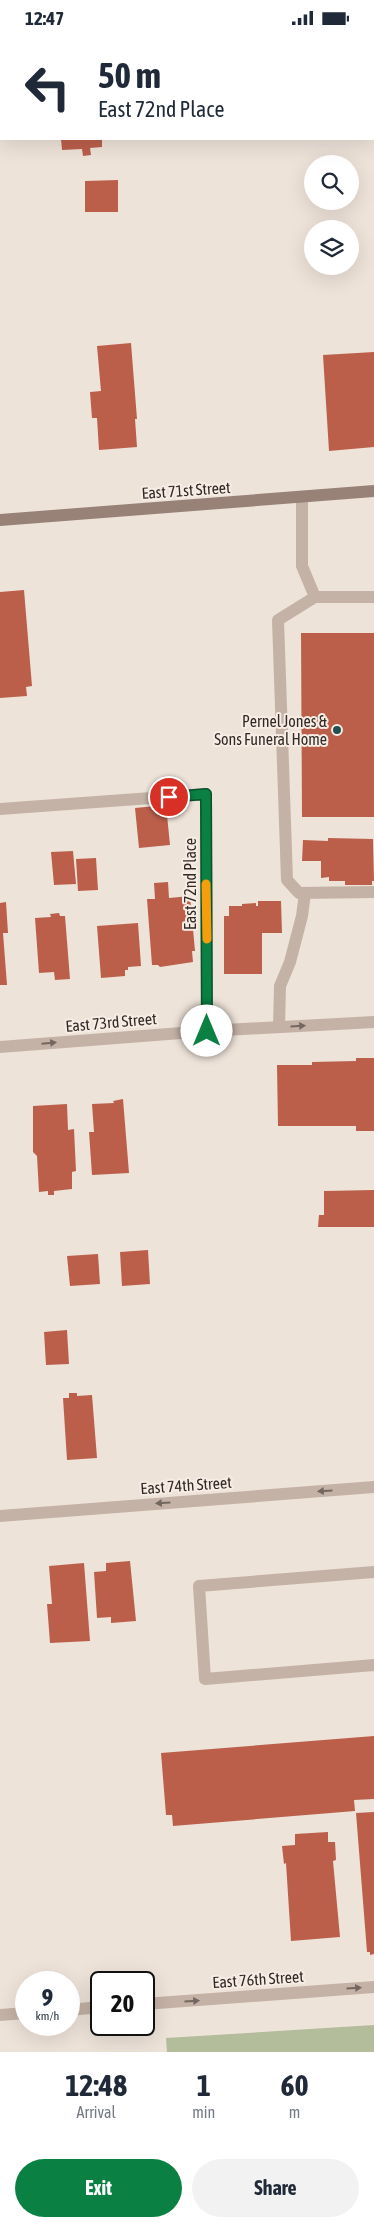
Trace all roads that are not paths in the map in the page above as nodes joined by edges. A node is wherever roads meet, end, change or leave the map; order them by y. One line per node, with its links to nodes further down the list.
1 (374, 491): 2 (street, East 71st Street)
2 (302, 497): 3 (street, East 71st Street); 4 (street)
3 (0, 520)
4 (315, 597): 5 (street); 8 (street)
5 (374, 597)
6 (0, 809): 11 (street, East 72nd Place)
7 (374, 892): 8 (street)
8 (305, 893): 10 (street)
9 (374, 1022): 10 (street, East 73rd Street, one-way to 9)
10 (279, 1027): 11 (street, East 73rd Street)
11 (207, 1031): 12 (street, East 73rd Street, one-way to 11)
12 (0, 1047)
13 (374, 1487): 14 (street, East 74th Street, one-way to 14)
14 (0, 1516)
15 (374, 1572): 16 (street)
16 (374, 1665)
17 (374, 1987): 18 (street, East 76th Street, one-way to 17)
18 (155, 2003)
19 (15, 2014): 20 (street)
20 (0, 2015)

